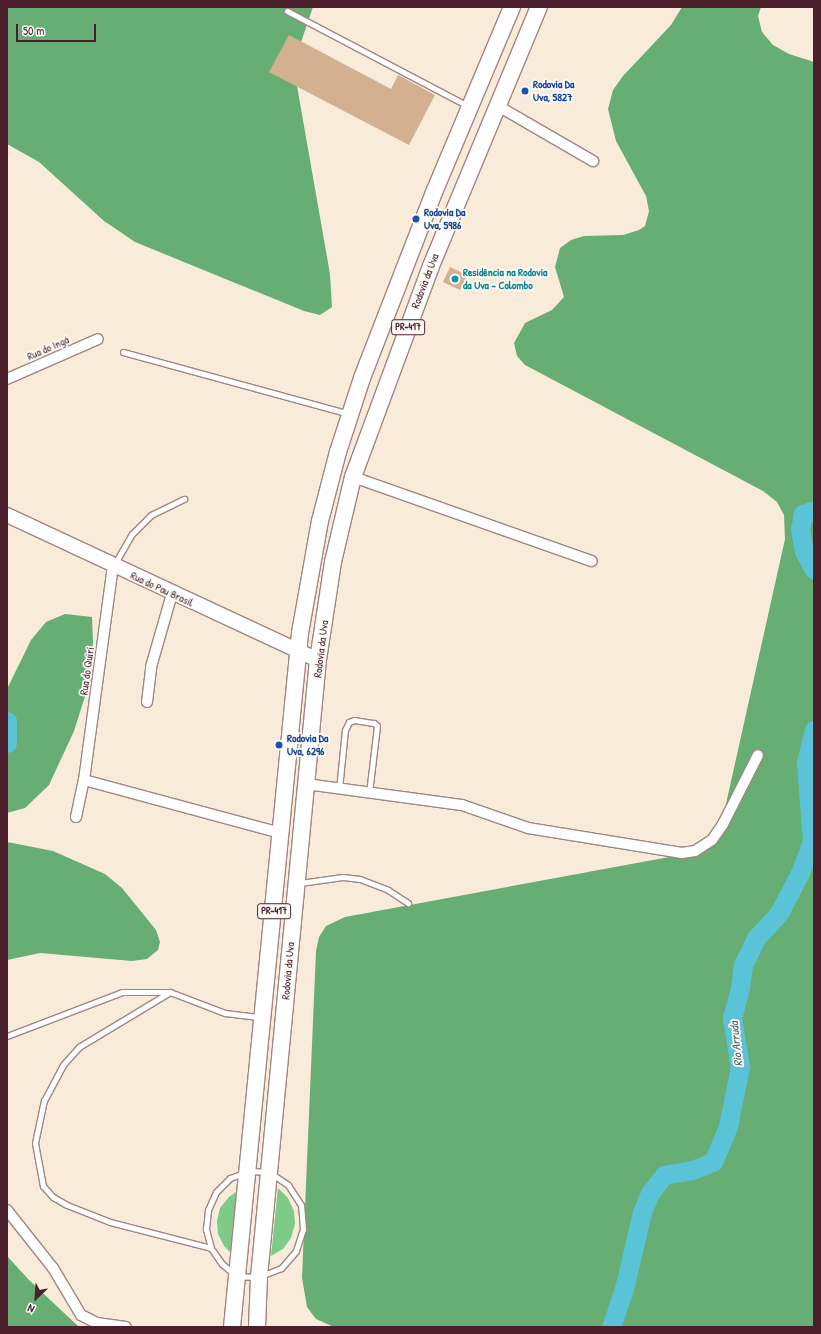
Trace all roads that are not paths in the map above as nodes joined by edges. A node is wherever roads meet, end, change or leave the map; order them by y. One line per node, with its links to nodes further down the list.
1 (512, 7): 5 (main road, Rodovia da Uva / PR-417)
2 (539, 7): 4 (main road, Rodovia da Uva / PR-417)
3 (287, 11): 5 (lane)
4 (498, 106): 6 (street); 11 (main road, Rodovia da Uva / PR-417)
5 (470, 107): 10 (main road, Rodovia da Uva / PR-417)
6 (593, 161)
7 (98, 339): 9 (street, Rua do Ingá)
8 (123, 352): 10 (lane)
9 (7, 379)
10 (350, 414): 17 (main road, Rodovia da Uva / PR-417)
11 (353, 477): 14 (street); 18 (main road, Rodovia da Uva / PR-417)
12 (184, 499): 15 (lane)
13 (7, 515): 15 (street, Rua do Pau Brasil)
14 (592, 561)
15 (113, 566): 16 (street, Rua do Pau Brasil); 21 (street, Rua do Quiri)
16 (172, 594): 17 (street, Rua do Pau Brasil); 19 (street)
17 (299, 652): 18 (street, Rua do Pau Brasil); 26 (main road, Rodovia da Uva / PR-417)
18 (318, 660): 22 (main road, Rodovia da Uva / PR-417)
19 (147, 702)
20 (758, 755): 24 (street)
21 (84, 780): 25 (street, Rua do Quiri); 26 (street)
22 (306, 784): 23 (street); 27 (main road, Rodovia da Uva / PR-417)
23 (340, 789): 24 (street); 24 (lane)
24 (369, 793)
25 (76, 817)
26 (281, 833): 30 (main road, Rodovia da Uva / PR-417)
27 (297, 883): 28 (lane); 33 (main road, Rodovia da Uva / PR-417)
28 (408, 903)
29 (170, 992): 30 (lane); 31 (lane); 35 (lane)
30 (263, 1018): 32 (main road, Rodovia da Uva / PR-417)
31 (7, 1036)
32 (248, 1170): 33 (lane); 35 (lane); 36 (main road, Rodovia da Uva / PR-417)
33 (269, 1172): 37 (main road, Rodovia da Uva / PR-417); 37 (lane)
34 (7, 1210): 38 (street)
35 (211, 1248): 36 (lane)
36 (236, 1276): 37 (lane); 39 (main road, Rodovia da Uva / PR-417)
37 (259, 1277): 40 (main road, Rodovia da Uva / PR-417)
38 (126, 1327)
39 (232, 1327)
40 (256, 1327)

